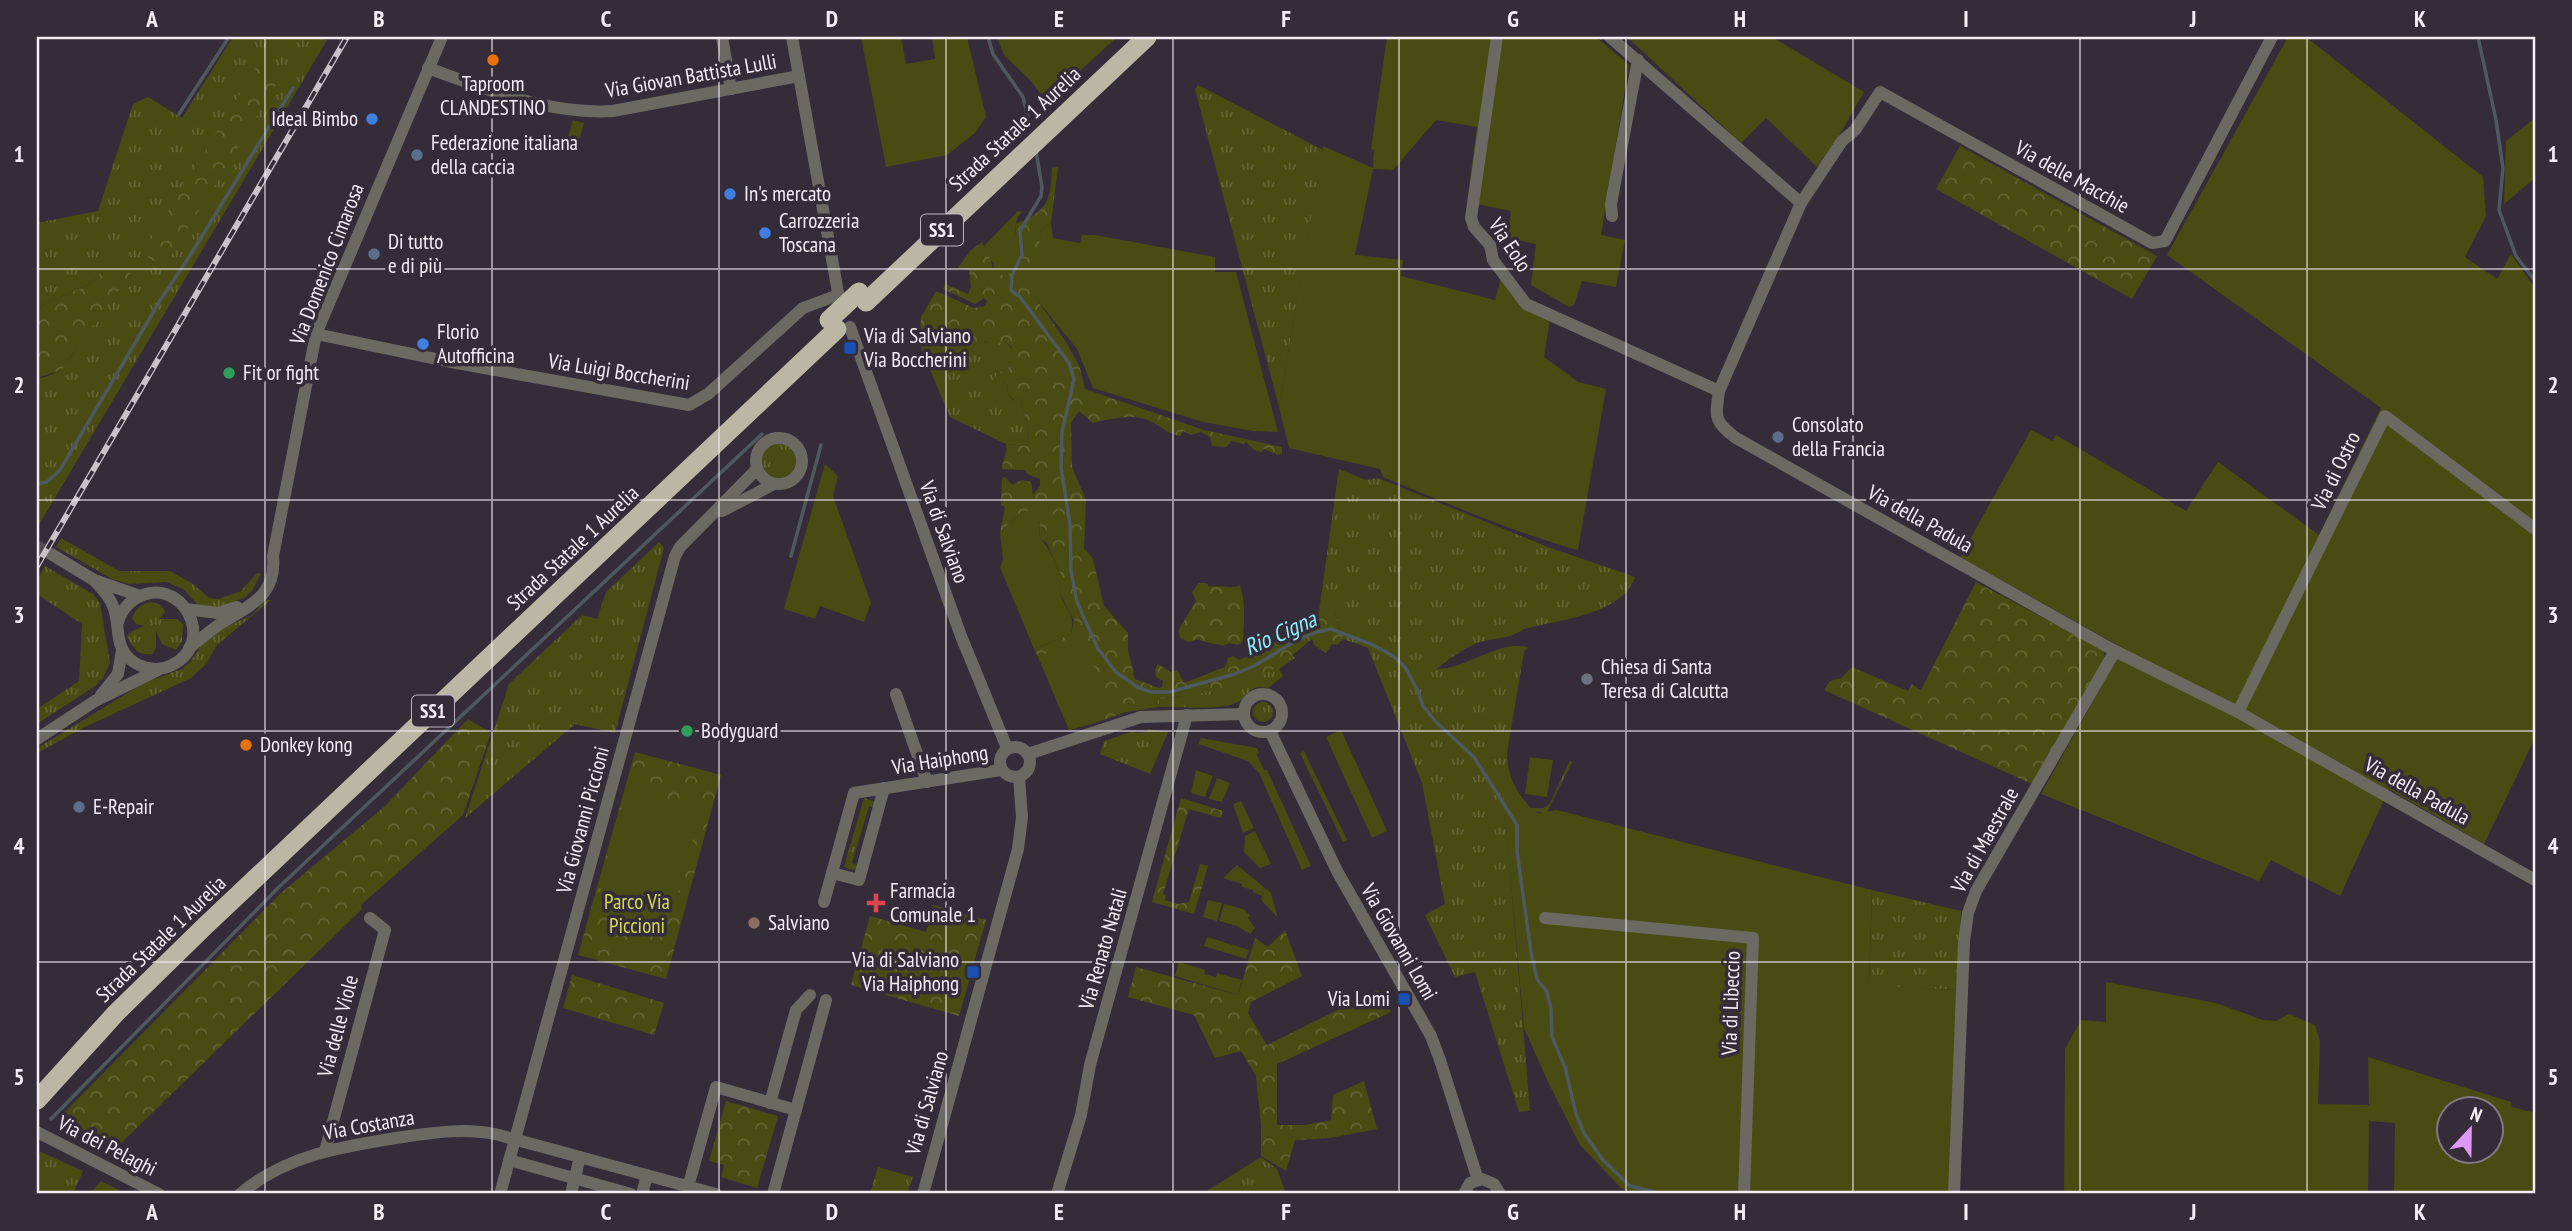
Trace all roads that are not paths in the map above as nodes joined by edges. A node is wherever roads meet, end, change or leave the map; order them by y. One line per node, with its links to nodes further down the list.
1 (442, 37): 10 (street, Via Domenico Cimarosa)
2 (722, 37): 13 (street)
3 (792, 37): 11 (street)
4 (1129, 37): 12 (highway, Strada Statale 1 Aurelia / SS1)
5 (1147, 37): 12 (highway, Strada Statale 1 Aurelia / SS1)
6 (1497, 37): 18 (street, Via Eolo)
7 (1611, 37): 9 (street)
8 (2272, 37): 14 (street, Via delle Macchie)
9 (1638, 60): 14 (street); 15 (street)
10 (428, 68): 13 (street, Via Giovan Battista Lulli); 17 (street, Via Domenico Cimarosa)
11 (799, 76): 13 (street, Via Giovan Battista Lulli); 17 (street, Via Luigi Boccherini)
12 (1087, 85): 16 (highway, Strada Statale 1 Aurelia / SS1, bridge)
13 (731, 89)
14 (1801, 203): 18 (street, Via della Padula)
15 (1612, 216)
16 (839, 325): 40 (street, Via di Salviano); 53 (highway, Strada Statale 1 Aurelia / SS1); 54 (highway, Strada Statale 1 Aurelia / SS1)
17 (316, 334): 24 (street, Via Domenico Cimarosa)
18 (1719, 391): 31 (street, Via della Padula)
19 (757, 469): 20 (street); 20 (street); 21 (street, Via Giovanni Piccioni)
20 (774, 484): 21 (street, Via Giovanni Piccioni)
21 (707, 522): 58 (street, Via Giovanni Piccioni)
22 (2535, 529): 35 (street, Via di Ostro)
23 (51, 554): 25 (street)
24 (274, 556): 27 (street, Via Domenico Cimarosa); 29 (street, Via Domenico Cimarosa)
25 (94, 580): 26 (street); 28 (street)
26 (140, 596): 27 (street); 28 (street)
27 (186, 609): 29 (street)
28 (117, 625): 30 (street)
29 (190, 648): 32 (street)
30 (122, 650): 32 (street); 34 (street)
31 (2115, 650): 35 (street, Via della Padula); 81 (street, Via di Maestrale)
32 (159, 669): 34 (street)
33 (896, 694): 44 (street)
34 (95, 701): 39 (street)
35 (2238, 712): 47 (street, Via della Padula)
36 (1244, 714): 37 (street); 38 (street); 38 (street)
37 (1187, 715): 41 (street); 77 (street, Via Renato Natali)
38 (1270, 731): 65 (street, Via Giovanni Lomi)
39 (37, 739)
40 (1007, 748): 41 (street); 42 (street)
41 (1028, 754): 43 (street)
42 (1001, 770): 43 (street); 44 (street, Via Haiphong)
43 (1019, 776): 63 (street, Via di Salviano)
44 (927, 782): 45 (street, Via Haiphong)
45 (884, 788): 46 (street, Via Haiphong); 46 (street, Via Haiphong)
46 (832, 873): 48 (street, Via Haiphong)
47 (2535, 880)
48 (824, 902)
49 (370, 918): 59 (street, Via delle Viole)
50 (1545, 918): 80 (street, Via di Libeccio)
51 (810, 995): 55 (street)
52 (825, 1000): 56 (street)
53 (37, 1083)
54 (37, 1100)
55 (770, 1103): 56 (street); 66 (street)
56 (796, 1110): 74 (street)
57 (37, 1132): 67 (street, Via dei Pelaghi)
58 (514, 1139): 59 (street, Via Costanza); 60 (street, Via Costanza); 61 (street)
59 (326, 1151): 68 (street, Via Costanza)
60 (580, 1157): 62 (street, Via Costanza); 64 (street)
61 (509, 1160): 64 (street); 69 (street)
62 (647, 1175): 66 (street, Via Costanza); 72 (street)
63 (927, 1177): 75 (street); 76 (street, Via di Salviano)
64 (575, 1179): 70 (street); 71 (street)
65 (1478, 1180): 78 (street); 79 (street)
66 (688, 1187): 73 (street, Via Costanza)
67 (159, 1194)
68 (240, 1194)
69 (500, 1194)
70 (571, 1194)
71 (631, 1194)
72 (642, 1194)
73 (716, 1194)
74 (773, 1194)
75 (918, 1194)
76 (923, 1194)
77 (1058, 1194)
78 (1464, 1194)
79 (1500, 1194)
80 (1744, 1194)
81 (1954, 1194)

